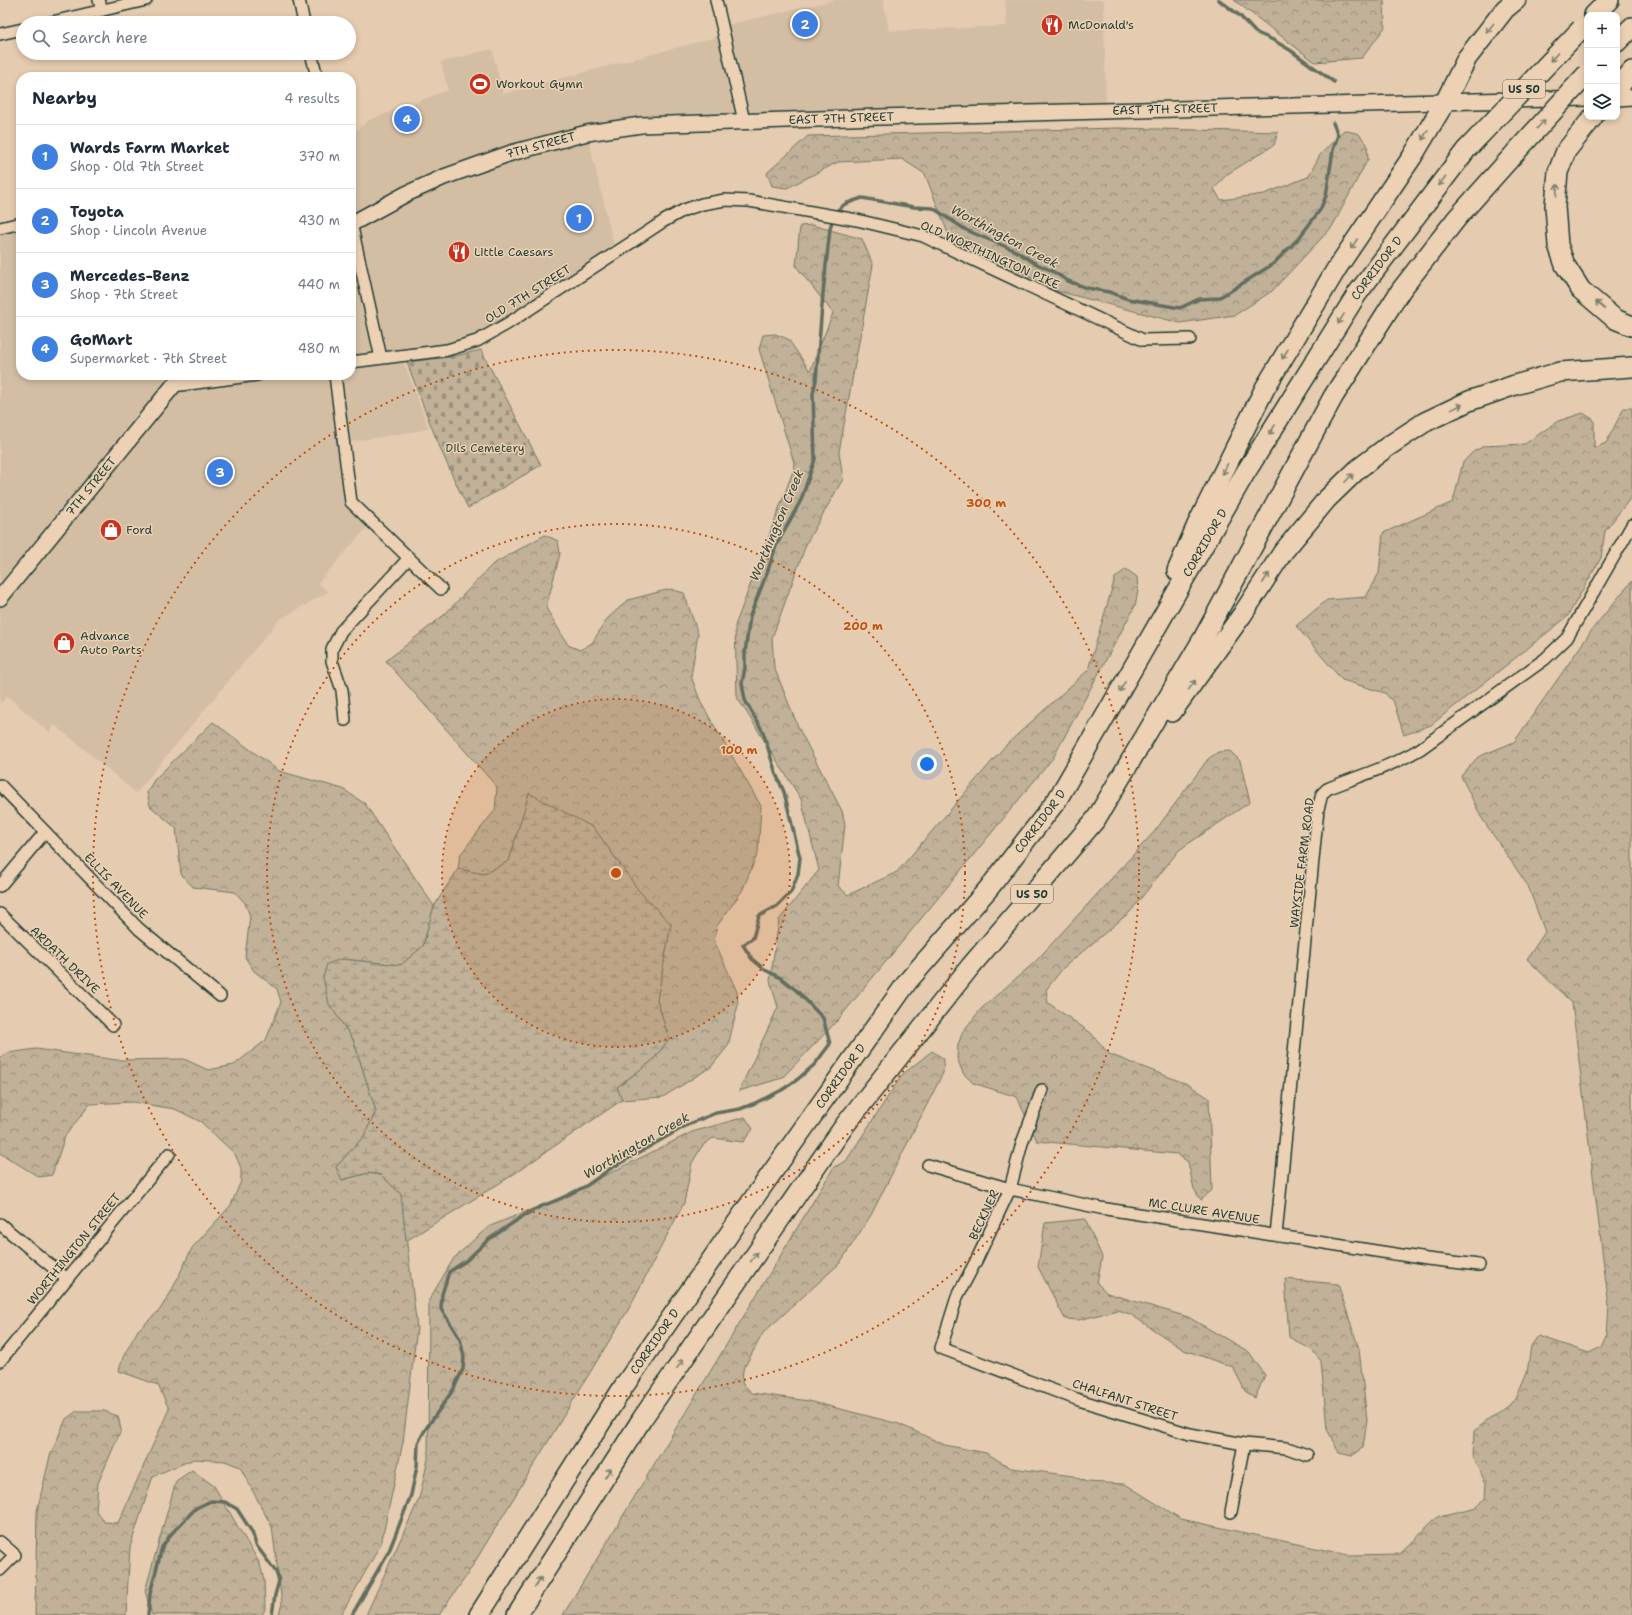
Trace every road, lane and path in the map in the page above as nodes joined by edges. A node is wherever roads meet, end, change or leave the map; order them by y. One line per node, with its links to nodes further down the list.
1 (146, 0): 6 (street)
2 (299, 0): 9 (street)
3 (716, 0): 25 (street)
4 (1516, 0): 23 (highway, one-way to 23)
5 (1609, 0): 7 (highway)
6 (100, 5): 8 (street)
7 (1597, 12)
8 (68, 16)
9 (302, 16)
10 (1584, 26): 43 (highway, CORRIDOR D / US 50, one-way to 43, bridge)
11 (1632, 27): 14 (highway)
12 (16, 31): 13 (street)
13 (0, 34)
14 (1620, 39)
15 (313, 60): 17 (street)
16 (1632, 71): 19 (highway)
17 (316, 72)
18 (1584, 77): 46 (highway, US 50, one-way to 18, bridge)
19 (1620, 85)
20 (1632, 97): 22 (main road)
21 (1584, 98): 23 (main road, EAST 7TH STREET)
22 (1620, 98)
23 (1445, 102): 25 (main road, EAST 7TH STREET); 43 (highway, one-way to 43)
24 (1591, 120): 31 (highway, one-way to 24)
25 (744, 121): 27 (main road, 7TH STREET)
26 (702, 204): 32 (street, OLD WORTHINGTON PIKE); 33 (street, OLD 7TH STREET)
27 (356, 220)
28 (16, 224): 29 (street)
29 (0, 228)
30 (356, 246): 33 (street)
31 (1632, 326)
32 (1190, 339)
33 (381, 358): 34 (street, OLD 7TH STREET)
34 (356, 361)
35 (1632, 366): 46 (highway, one-way to 35)
36 (191, 380): 38 (street)
37 (336, 380): 40 (street)
38 (178, 381): 42 (main road, 7TH STREET)
39 (1632, 526): 57 (street, WAYSIDE FARM ROAD)
40 (409, 558): 41 (street); 44 (street)
41 (440, 588)
42 (0, 598)
43 (1138, 659): 67 (highway, CORRIDOR D / US 50, one-way to 67)
44 (345, 720)
45 (0, 785): 47 (street, ELLIS AVENUE)
46 (1096, 819): 68 (highway, US 50, one-way to 46)
47 (45, 832): 48 (street); 50 (street, ELLIS AVENUE)
48 (0, 886)
49 (0, 914): 51 (street, ARDATH DRIVE)
50 (220, 996)
51 (113, 1025)
52 (1042, 1090): 55 (street, BECKNER)
53 (169, 1154): 59 (street, WORTHINGTON STREET)
54 (928, 1165): 55 (street, MC CLURE AVENUE)
55 (1010, 1188): 57 (street, MC CLURE AVENUE); 60 (street, BECKNER)
56 (0, 1224): 59 (street)
57 (1276, 1236): 58 (street, MC CLURE AVENUE)
58 (1478, 1265)
59 (67, 1279): 61 (street, WORTHINGTON STREET)
60 (941, 1348): 62 (street, CHALFANT STREET)
61 (0, 1361)
62 (1244, 1444): 63 (street, CHALFANT STREET); 64 (street)
63 (1307, 1456)
64 (1232, 1512)
65 (0, 1542): 66 (street)
66 (0, 1570)
67 (479, 1615)
68 (517, 1615)

